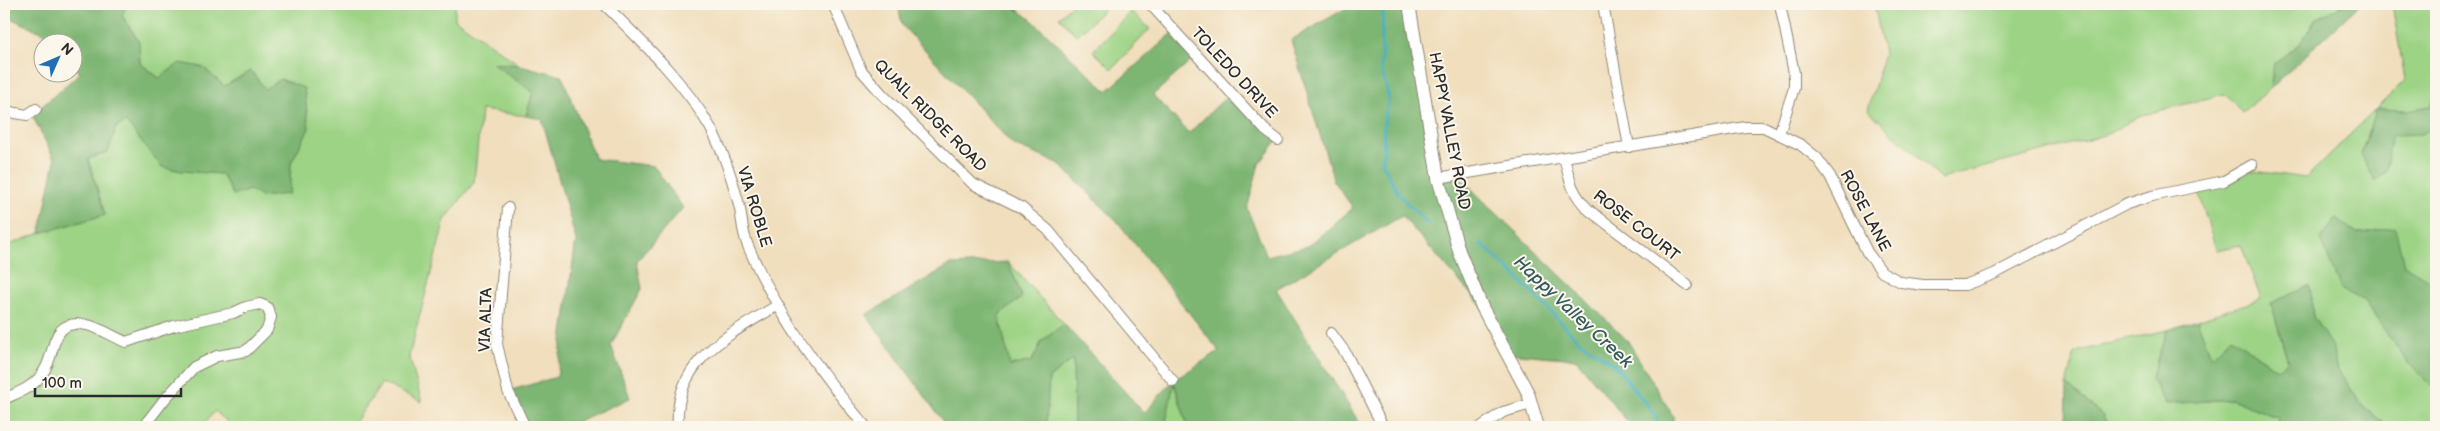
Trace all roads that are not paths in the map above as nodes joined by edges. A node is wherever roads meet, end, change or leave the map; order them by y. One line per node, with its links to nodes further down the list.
1 (604, 4): 17 (street, VIA ROBLE)
2 (834, 4): 19 (street, QUAIL RIDGE ROAD)
3 (1409, 4): 14 (street, HAPPY VALLEY ROAD)
4 (1603, 4): 11 (street)
5 (1780, 4): 9 (street)
6 (1154, 5): 10 (street, TOLEDO DRIVE)
7 (36, 109): 8 (street)
8 (4, 111)
9 (1779, 134): 11 (street, ROSE LANE); 13 (street, ROSE LANE)
10 (1278, 140)
11 (1629, 147): 12 (street, ROSE LANE)
12 (1564, 157): 14 (street, ROSE LANE); 16 (street, ROSE COURT)
13 (2252, 165)
14 (1438, 178): 21 (street, HAPPY VALLEY ROAD)
15 (508, 208): 23 (street, VIA ALTA)
16 (1687, 285)
17 (778, 305): 24 (street); 25 (street, VIA ROBLE)
18 (1331, 333): 26 (street)
19 (1173, 381)
20 (4, 399): 22 (street)
21 (1531, 404): 27 (street); 28 (street, HAPPY VALLEY ROAD)
22 (143, 427)
23 (525, 427)
24 (678, 427)
25 (866, 427)
26 (1383, 427)
27 (1480, 427)
28 (1538, 427)

